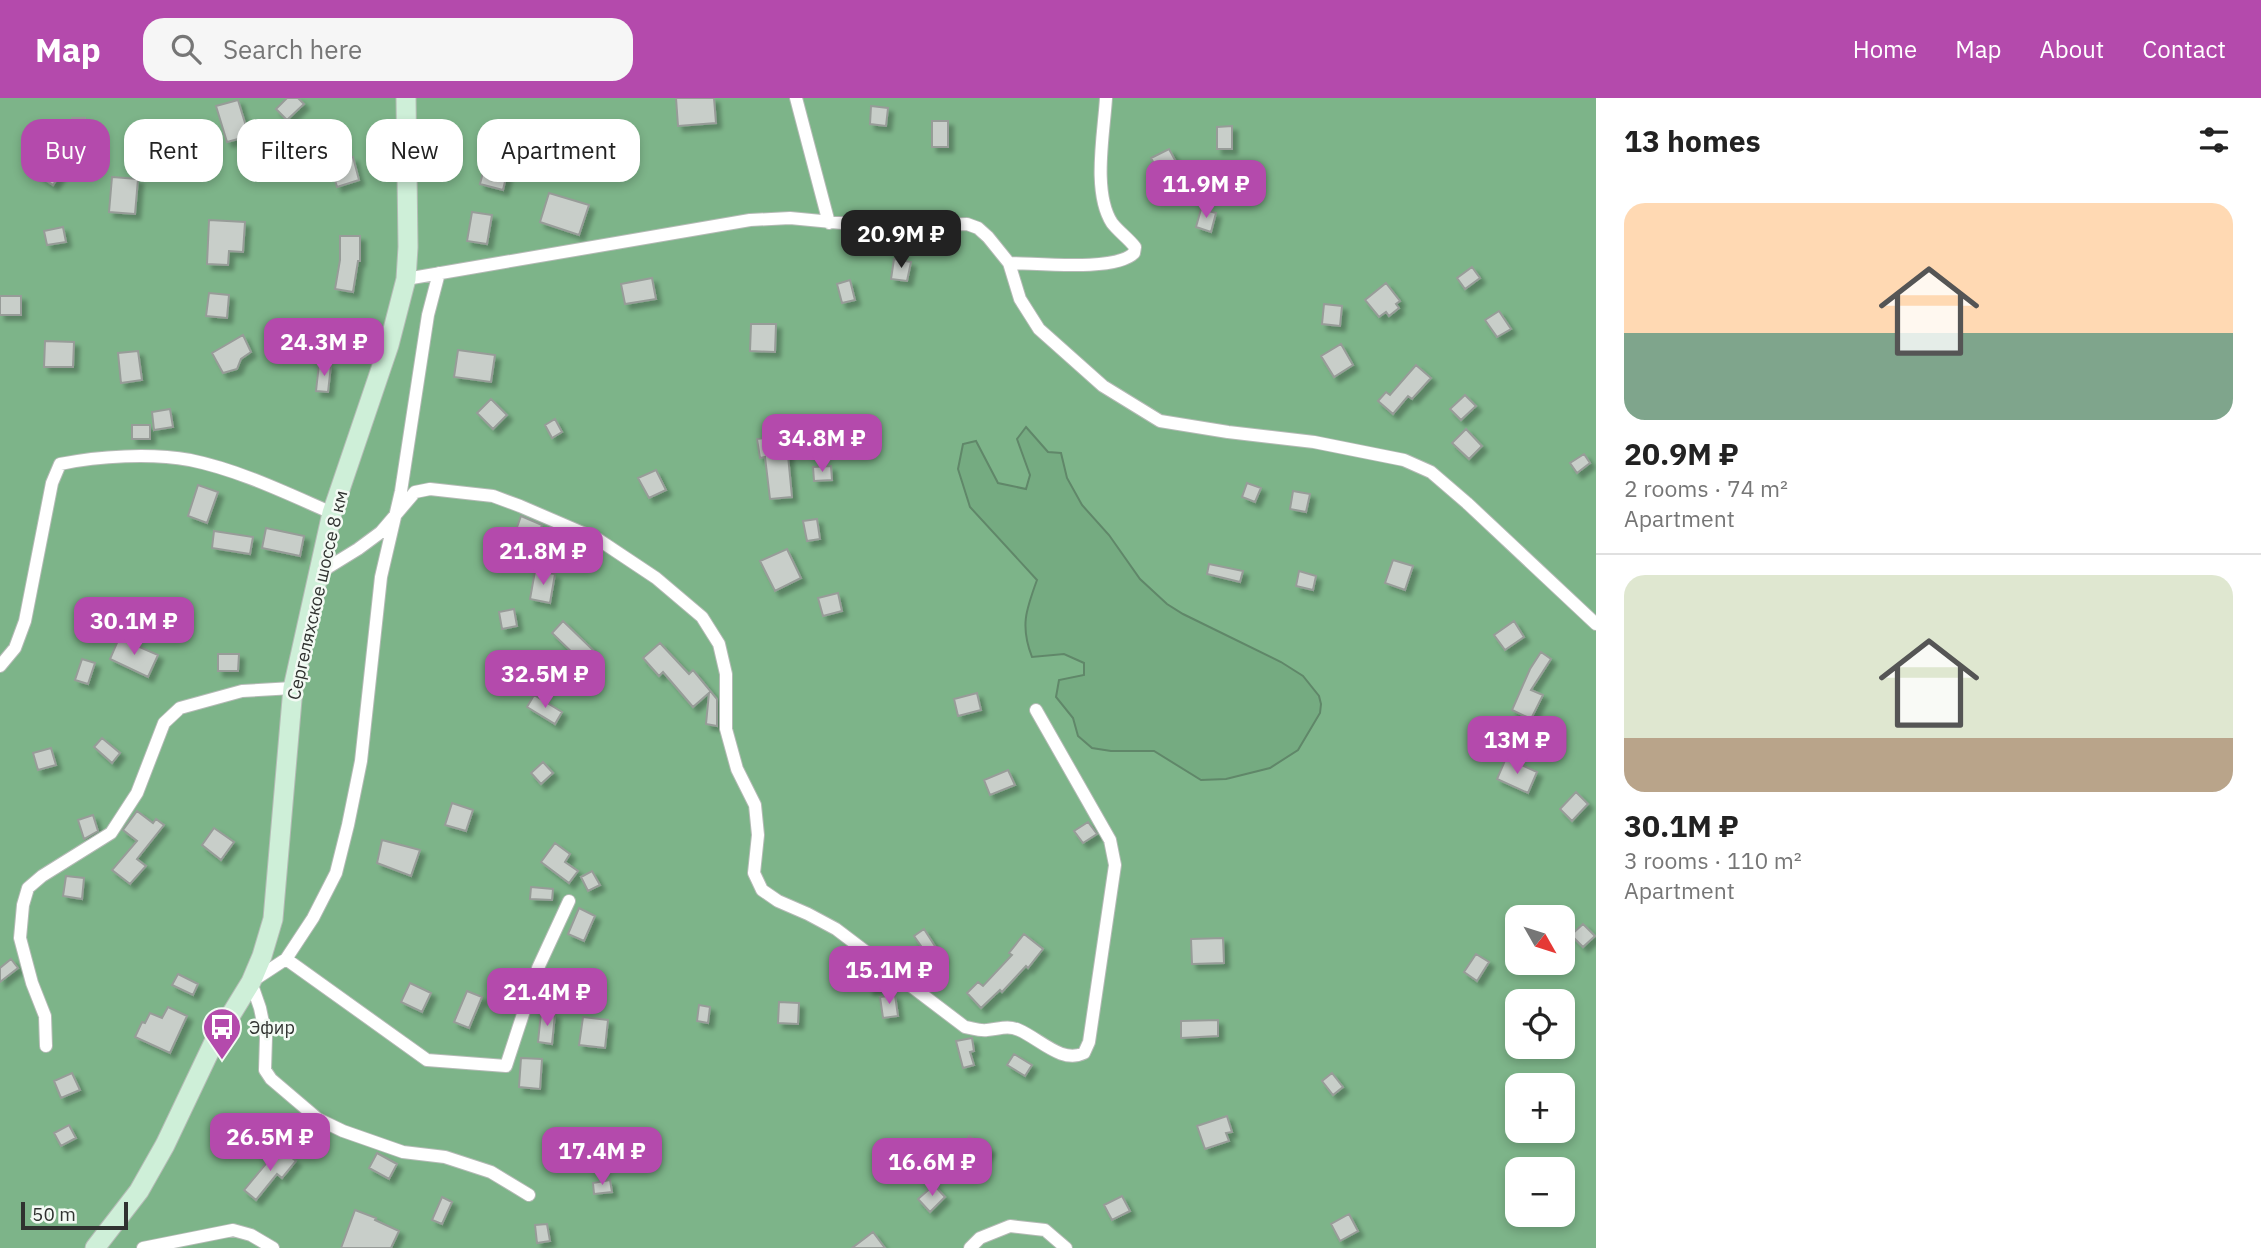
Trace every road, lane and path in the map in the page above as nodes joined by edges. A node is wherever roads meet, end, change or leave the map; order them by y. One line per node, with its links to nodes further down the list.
1 (406, 98): 7 (main road, Сергеляхское шоссе 8 км)
2 (796, 98): 4 (street)
3 (1106, 98): 5 (street)
4 (829, 223): 5 (street); 6 (street)
5 (1009, 263): 11 (street)
6 (439, 273): 7 (street); 9 (street)
7 (406, 279): 8 (main road, Сергеляхское шоссе 8 км)
8 (332, 513): 10 (main road, Сергеляхское шоссе 8 км); 12 (street)
9 (395, 513): 10 (street); 14 (street); 16 (street)
10 (319, 573): 13 (main road, Сергеляхское шоссе 8 км)
11 (1596, 624)
12 (0, 666)
13 (292, 688): 17 (main road, Сергеляхское шоссе 8 км); 18 (street)
14 (1036, 710)
15 (569, 901): 16 (street)
16 (286, 959): 17 (street)
17 (251, 982): 19 (street); 20 (main road, Сергеляхское шоссе 8 км)
18 (46, 1046)
19 (529, 1195)
20 (95, 1248)
21 (143, 1248): 22 (street)
22 (273, 1248)
23 (970, 1248): 24 (street)
24 (1066, 1248)

